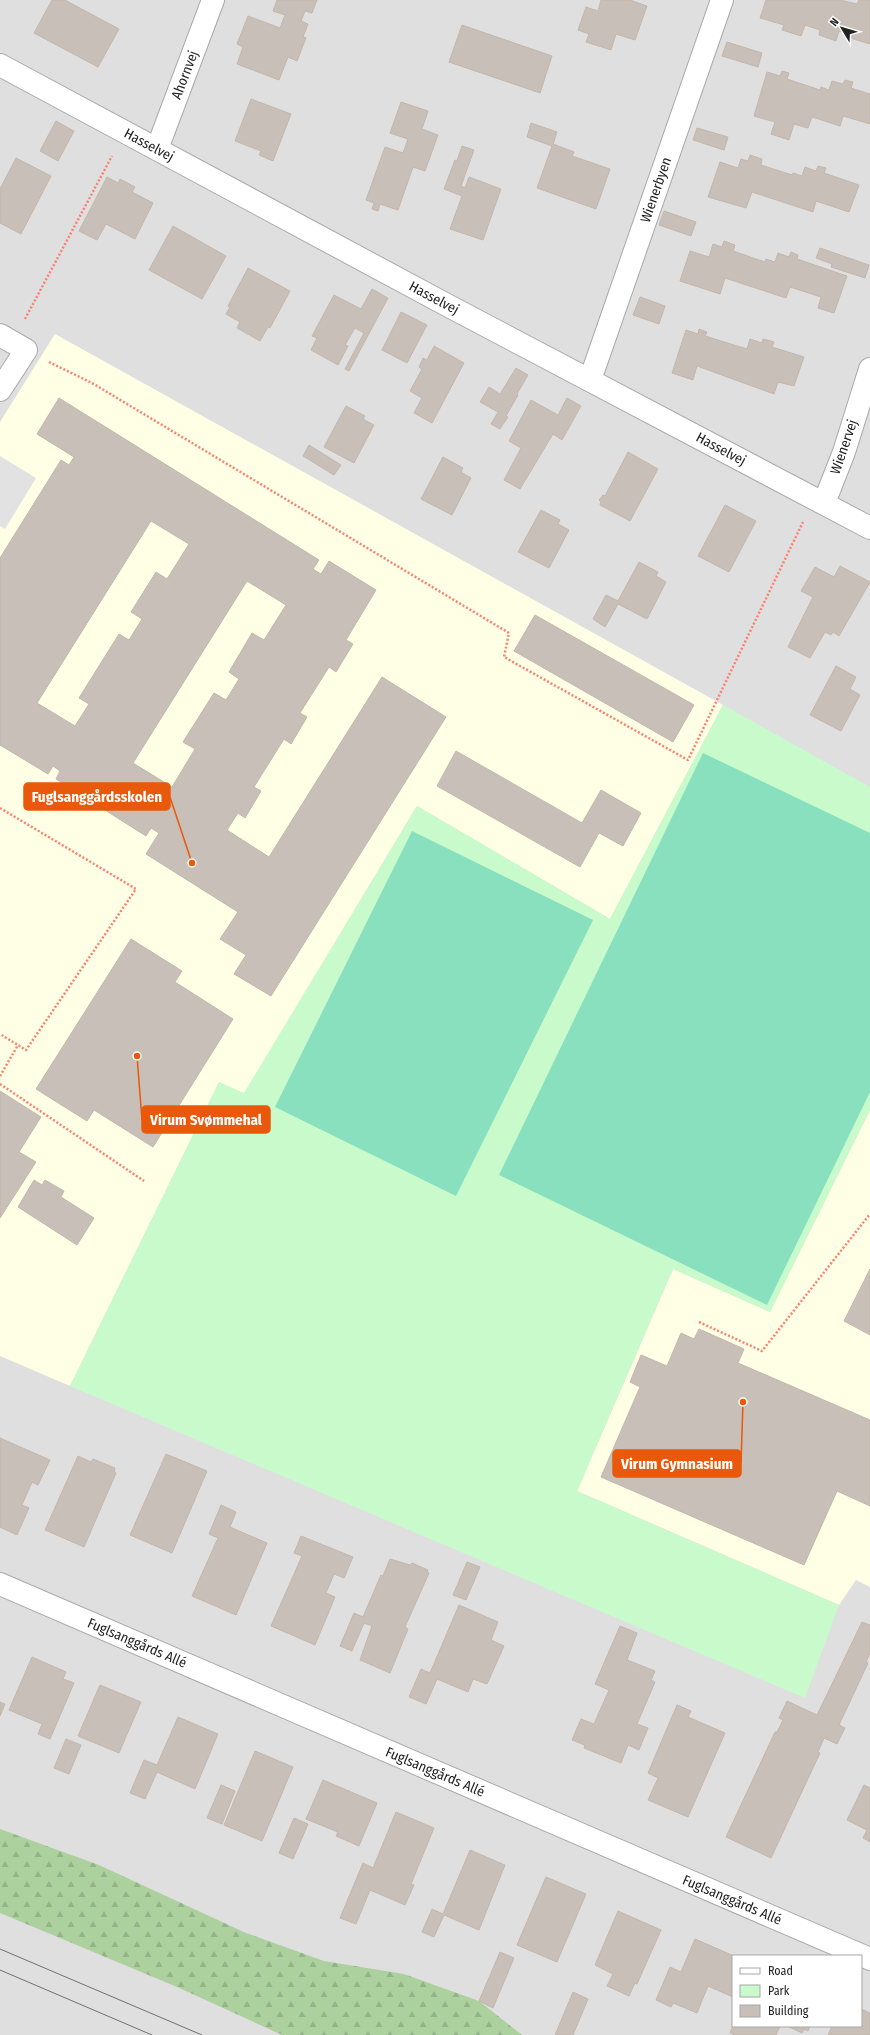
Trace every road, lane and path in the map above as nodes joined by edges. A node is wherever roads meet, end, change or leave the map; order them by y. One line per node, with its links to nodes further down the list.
1 (213, 0): 5 (street, Ahornvej)
2 (722, 0): 8 (street, Wienerbyen)
3 (0, 65): 4 (street, Hasselvej)
4 (125, 132): 5 (street, Hasselvej); 6 (path)
5 (157, 150): 8 (street, Hasselvej)
6 (12, 342): 9 (street); 10 (path)
7 (870, 369): 10 (street, Wienervej)
8 (590, 380): 10 (street, Hasselvej)
9 (0, 390)
10 (819, 501): 11 (street, Hasselvej)
11 (870, 528)
12 (0, 808): 14 (path)
13 (0, 1034): 14 (path)
14 (18, 1045): 15 (path)
15 (0, 1076)
16 (0, 1084): 17 (path)
17 (144, 1181)
18 (870, 1214): 19 (path)
19 (699, 1322)
20 (0, 1584): 21 (street, Fuglsanggårds Allé)
21 (861, 1955)

